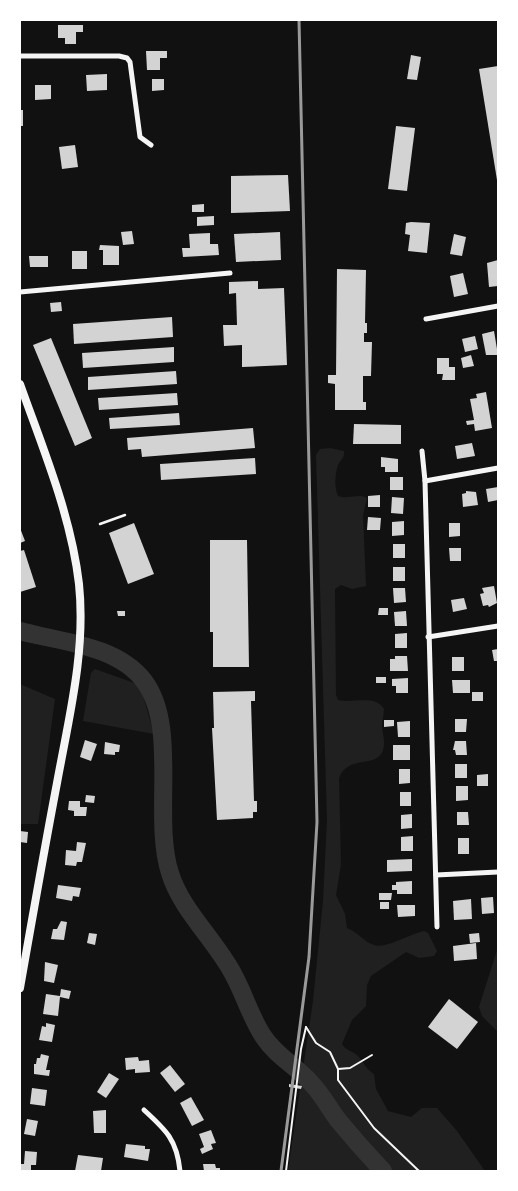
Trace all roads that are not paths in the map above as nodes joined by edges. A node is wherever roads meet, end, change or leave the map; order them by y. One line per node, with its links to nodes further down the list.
1 (20, 56): 2 (street)
2 (150, 145)
3 (230, 273): 4 (street)
4 (20, 292)
5 (498, 306): 6 (street)
6 (426, 319)
7 (20, 384): 18 (main road)
8 (422, 451): 10 (street)
9 (498, 468): 10 (street)
10 (425, 481): 14 (street)
11 (125, 515): 12 (lane)
12 (100, 524)
13 (498, 626): 14 (street)
14 (428, 637): 16 (street)
15 (498, 872): 16 (street)
16 (436, 875): 17 (street)
17 (437, 927)
18 (20, 988)
19 (144, 1110): 20 (street)
20 (180, 1171)

